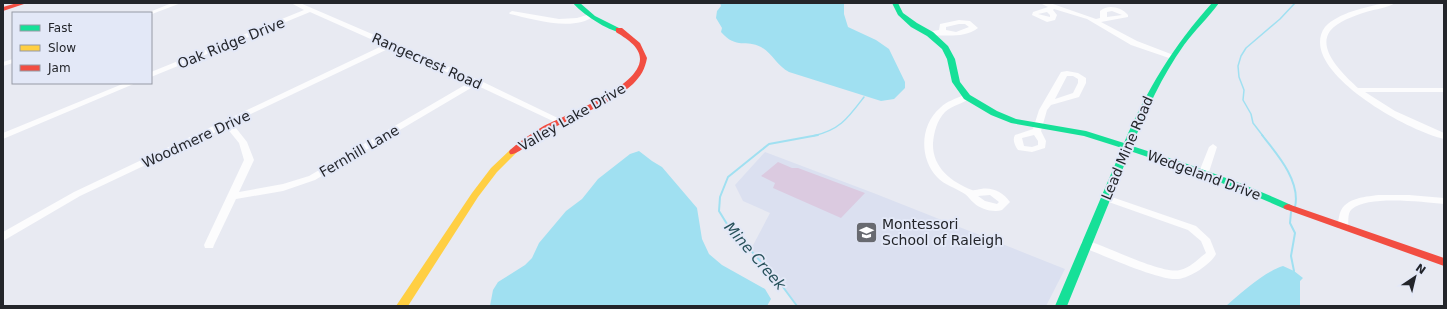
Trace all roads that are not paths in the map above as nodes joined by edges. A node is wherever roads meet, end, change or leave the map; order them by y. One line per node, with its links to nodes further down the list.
1 (24, 3): 9 (street)
2 (178, 3): 11 (street)
3 (294, 3): 10 (street, Rangecrest Road)
4 (576, 3): 13 (street, Valley Lake Drive)
5 (895, 3): 17 (street, Wedgeland Drive)
6 (1043, 3): 15 (street)
7 (1216, 3): 19 (street, Lead Mine Road)
8 (1392, 3): 23 (street)
9 (3, 9)
10 (310, 10): 18 (street, Rangecrest Road); 20 (street, Oak Ridge Drive)
11 (152, 12)
12 (512, 13): 13 (street)
13 (590, 16): 27 (street, Valley Lake Drive)
14 (1104, 18): 15 (street)
15 (1096, 21): 19 (street)
16 (942, 32): 17 (street)
17 (930, 34): 25 (street, Wedgeland Drive)
18 (390, 45): 21 (street, Rangecrest Road); 28 (street, Woodmere Drive)
19 (1172, 56): 32 (street, Lead Mine Road)
20 (152, 75)
21 (476, 82): 27 (street, Rangecrest Road); 36 (street, Fernhill Lane)
22 (130, 84): 30 (street)
23 (1358, 90): 24 (street); 31 (street)
24 (1444, 90)
25 (967, 97): 29 (street, Wedgeland Drive); 35 (street)
26 (1048, 103): 29 (street)
27 (560, 121): 44 (street, Valley Lake Drive)
28 (228, 124): 36 (street); 40 (street, Woodmere Drive)
29 (1038, 128): 32 (street, Wedgeland Drive)
30 (3, 136)
31 (1444, 136)
32 (1126, 147): 34 (street, Wedgeland Drive); 37 (street, Lead Mine Road)
33 (1213, 147): 34 (street)
34 (1204, 172): 39 (street, Wedgeland Drive)
35 (971, 194)
36 (233, 196): 42 (street)
37 (1106, 198): 41 (street, Lead Mine Road); 41 (street)
38 (1444, 201): 39 (street)
39 (1343, 227): 43 (street, Wedgeland Drive)
40 (3, 236)
41 (1086, 244): 45 (street, Lead Mine Road)
42 (209, 245)
43 (1444, 262)
44 (402, 306)
45 (1061, 306)

